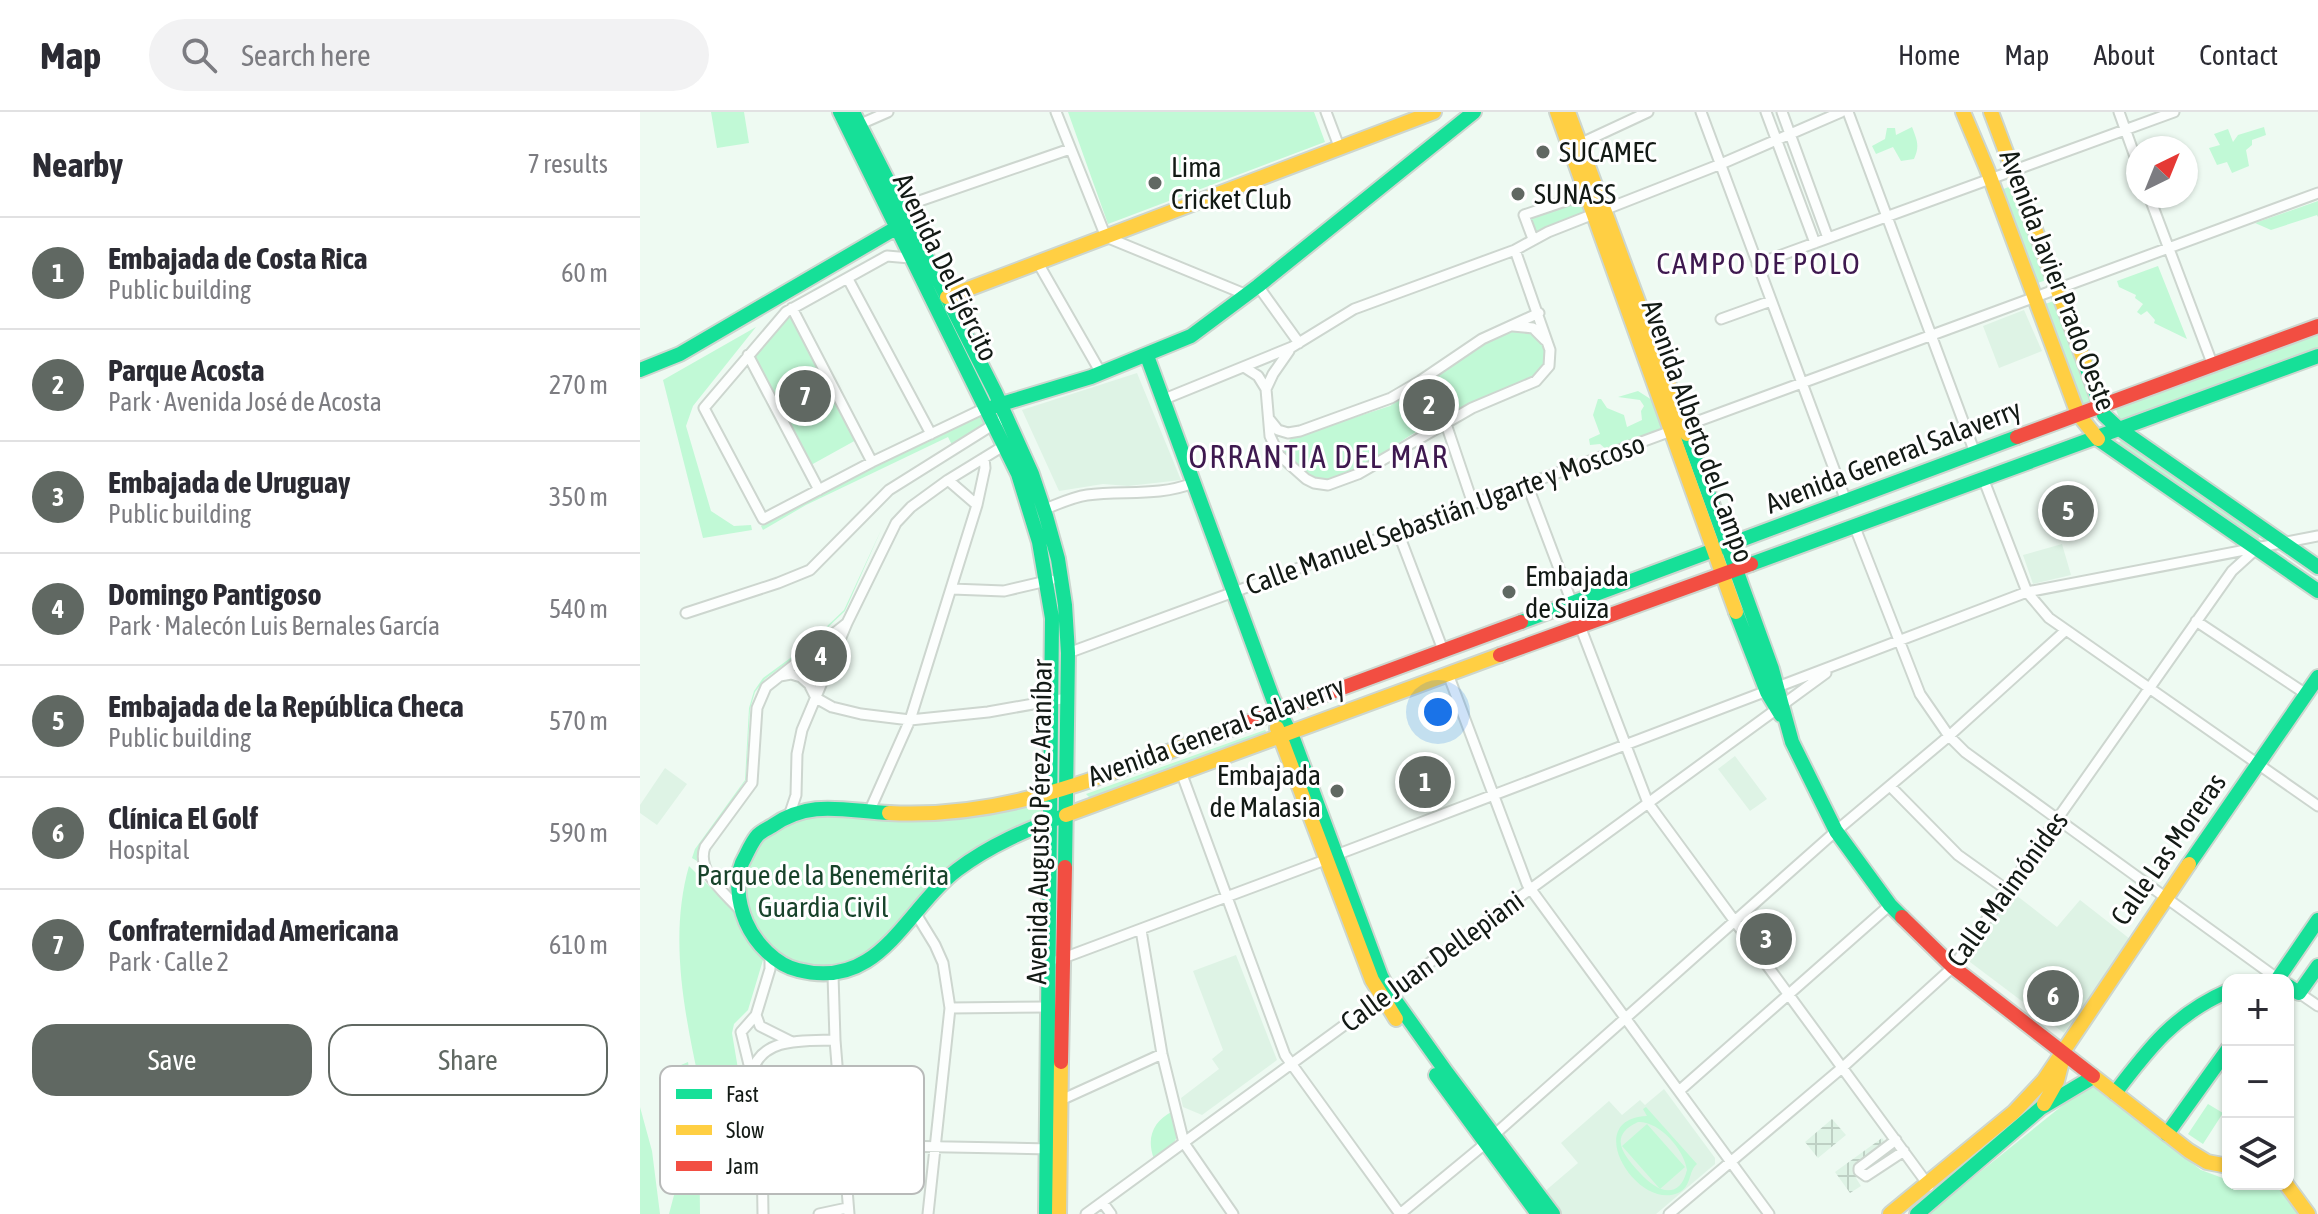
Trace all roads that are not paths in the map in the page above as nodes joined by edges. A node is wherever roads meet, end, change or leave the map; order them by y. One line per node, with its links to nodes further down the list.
1 (840, 112): 20 (main road, Avenida Del Ejército)
2 (888, 112): 20 (street)
3 (1056, 112): 28 (street)
4 (1326, 112): 29 (street)
5 (1442, 112): 21 (main road)
6 (1474, 112): 21 (main road)
7 (1557, 112): 27 (main road, Avenida Alberto del Campo)
8 (1568, 112): 27 (main road, Avenida Alberto del Campo)
9 (1648, 112): 27 (street)
10 (1701, 112): 30 (street)
11 (1766, 112): 26 (street)
12 (1782, 112): 23 (street)
13 (1841, 112): 23 (street)
14 (1848, 112): 38 (street)
15 (1963, 112): 32 (main road, Avenida Javier Prado Oeste)
16 (1991, 112): 31 (main road, Avenida Javier Prado Oeste)
17 (2119, 112): 22 (street)
18 (2174, 112): 22 (street)
19 (1429, 114): 25 (main road); 29 (main road)
20 (854, 122): 35 (main road, Avenida Del Ejército); 39 (main road, Avenida Del Ejército)
21 (1455, 127): 25 (main road)
22 (2125, 130): 24 (street); 31 (street)
23 (1789, 133): 26 (street); 41 (street)
24 (2127, 136)
25 (1442, 138): 51 (main road)
26 (1776, 139): 30 (street); 44 (street)
27 (1575, 146): 34 (main road, Avenida Alberto del Campo); 37 (main road, Avenida Alberto del Campo)
28 (1070, 149): 35 (street); 40 (street)
29 (1340, 149): 40 (main road)
30 (1721, 164): 37 (street); 49 (street)
31 (2012, 172): 32 (main road); 52 (main road, Avenida Javier Prado Oeste)
32 (1991, 179): 38 (street); 53 (main road, Avenida Javier Prado Oeste)
33 (2318, 193): 45 (street, Calle Manuel Sebastián Ugarte y Moscoso)
34 (1586, 194): 37 (main road, Avenida Alberto del Campo); 42 (street)
35 (902, 207): 39 (main road, Avenida Del Ejército)
36 (2153, 208): 45 (street)
37 (1599, 213): 42 (street); 80 (main road, Avenida Alberto del Campo)
38 (1887, 217): 41 (street); 61 (street)
39 (902, 225): 43 (main road); 47 (main road, Avenida Del Ejército); 56 (main road, Avenida Del Ejército)
40 (1106, 237): 48 (main road); 51 (street)
41 (1828, 238): 44 (street)
42 (1533, 239): 46 (street)
43 (872, 243): 47 (main road); 69 (main road)
44 (1815, 243): 49 (street)
45 (2168, 249): 52 (street, Calle Manuel Sebastián Ugarte y Moscoso); 67 (street)
46 (1515, 250): 57 (street); 62 (street)
47 (910, 258): 50 (street); 56 (main road, Avenida Del Ejército)
48 (1038, 263): 56 (main road); 70 (street)
49 (1757, 264): 54 (street)
50 (848, 279): 55 (street); 82 (street)
51 (1252, 290): 62 (street); 65 (main road)
52 (2056, 290): 53 (street, Calle Manuel Sebastián Ugarte y Moscoso); 74 (main road, Avenida Javier Prado Oeste)
53 (2034, 298): 61 (street, Calle Manuel Sebastián Ugarte y Moscoso); 77 (main road, Avenida Javier Prado Oeste)
54 (1771, 301): 58 (street); 71 (street)
55 (792, 308): 64 (street); 88 (street)
56 (947, 308): 75 (main road, Avenida Del Ejército)
57 (1539, 313): 60 (street); 63 (street)
58 (1721, 319)
59 (2318, 326): 67 (main road, Avenida General Salaverry)
60 (1501, 328): 63 (street); 81 (street)
61 (1931, 336): 71 (street, Calle Manuel Sebastián Ugarte y Moscoso); 85 (street)
62 (1295, 345): 68 (street); 72 (street)
63 (1551, 353): 78 (street)
64 (748, 355): 93 (street); 93 (street)
65 (1147, 356): 70 (main road); 73 (main road)
66 (2318, 356): 79 (main road, Avenida General Salaverry)
67 (2212, 363): 74 (main road, Avenida General Salaverry)
68 (1244, 367): 72 (street); 73 (street)
69 (640, 370)
70 (1101, 373): 75 (main road)
71 (1802, 383): 80 (street, Calle Manuel Sebastián Ugarte y Moscoso); 94 (street)
72 (1266, 389): 76 (street)
73 (1162, 400): 91 (main road)
74 (2098, 406): 77 (main road, Avenida General Salaverry); 79 (main road, Avenida Javier Prado Oeste)
75 (997, 413): 82 (street); 84 (main road, Avenida Del Ejército); 113 (street)
76 (1268, 414): 81 (street); 86 (street)
77 (2078, 414): 83 (main road, Avenida Javier Prado Oeste); 85 (main road, Avenida General Salaverry)
78 (1445, 421): 86 (street); 95 (street)
79 (2118, 428): 83 (main road, Avenida General Salaverry); 101 (main road, Avenida Javier Prado Oeste)
80 (1677, 429): 92 (street, Calle Manuel Sebastián Ugarte y Moscoso); 102 (main road, Avenida Alberto del Campo)
81 (1288, 433): 86 (street)
82 (931, 434): 88 (street)
83 (2096, 437): 89 (main road, Avenida General Salaverry); 103 (main road, Avenida Javier Prado Oeste)
84 (1011, 442): 87 (street); 97 (main road, Avenida Augusto Pérez Araníbar); 107 (main road, Avenida Augusto Pérez Araníbar)
85 (1975, 453): 94 (main road, Avenida General Salaverry)
86 (1279, 455)
87 (984, 458): 90 (street); 96 (street)
88 (872, 462): 93 (street)
89 (1983, 478): 98 (main road, Avenida General Salaverry); 111 (street)
90 (948, 480): 96 (street); 115 (street)
91 (1193, 483): 97 (street); 110 (main road)
92 (1527, 484): 95 (street, Calle Manuel Sebastián Ugarte y Moscoso); 112 (street)
93 (819, 490)
94 (1846, 501): 102 (main road, Avenida General Salaverry)
95 (1473, 504): 99 (street, Calle Manuel Sebastián Ugarte y Moscoso)
96 (977, 505): 108 (street)
97 (1045, 509): 106 (main road, Avenida Augusto Pérez Araníbar)
98 (1854, 525): 105 (main road, Avenida General Salaverry); 118 (street)
99 (1398, 532): 110 (street, Calle Manuel Sebastián Ugarte y Moscoso); 119 (street)
100 (2318, 536): 101 (street)
101 (2285, 544): 103 (street); 104 (main road, Avenida Javier Prado Oeste)
102 (1720, 548): 105 (main road, Avenida Alberto del Campo); 112 (main road, Avenida General Salaverry)
103 (2257, 549): 109 (main road, Avenida Javier Prado Oeste); 111 (street); 114 (street, Calle Maimónides)
104 (2318, 567)
105 (1729, 571): 116 (main road, Avenida General Salaverry); 126 (main road, Avenida Alberto del Campo)
106 (1062, 576): 107 (street); 120 (main road, Avenida Augusto Pérez Araníbar)
107 (1047, 581): 108 (street); 129 (main road, Avenida Augusto Pérez Araníbar)
108 (952, 589): 132 (street)
109 (2318, 591)
110 (1233, 592): 120 (street, Calle Manuel Sebastián Ugarte y Moscoso); 130 (main road)
111 (2027, 592): 117 (street); 118 (street)
112 (1572, 603): 119 (main road, Avenida General Salaverry)
113 (686, 613)
114 (2196, 621): 125 (street, Calle Maimónides); 127 (street)
115 (847, 623): 123 (street); 128 (street)
116 (1580, 626): 122 (main road, Avenida General Salaverry); 135 (street)
117 (2065, 631): 125 (street); 134 (street)
118 (1901, 642): 121 (street); 134 (street)
119 (1443, 650): 130 (main road, Avenida General Salaverry)
120 (1068, 653): 129 (main road, Avenida Augusto Pérez Araníbar)
121 (1835, 666): 126 (street); 131 (street, Calle Juan Dellepiani)
122 (1448, 674): 133 (main road, Avenida General Salaverry); 143 (street)
123 (777, 677): 128 (street); 155 (street)
124 (2318, 677): 127 (main road, Calle Las Moreras)
125 (2148, 688): 136 (street); 151 (street, Calle Maimónides)
126 (1772, 690): 131 (main road, Avenida Alberto del Campo); 135 (street)
127 (2306, 694): 136 (main road, Calle Las Moreras)
128 (816, 698): 132 (street); 141 (street)
129 (1059, 699): 132 (street); 140 (main road, Avenida Augusto Pérez Araníbar); 142 (main road, Avenida Augusto Pérez Araníbar)
130 (1276, 711): 133 (main road); 138 (main road, Avenida General Salaverry)
131 (1781, 711): 144 (street, Calle Juan Dellepiani); 153 (main road, Avenida Alberto del Campo)
132 (910, 720): 148 (street)
133 (1285, 734): 137 (main road, Avenida General Salaverry); 154 (main road)
134 (1949, 736): 139 (street); 151 (street)
135 (1625, 745): 143 (street); 144 (street)
136 (2258, 764): 146 (street); 160 (main road, Calle Las Moreras)
137 (1181, 772): 145 (main road, Avenida General Salaverry); 159 (street)
138 (1083, 783): 140 (main road, Avenida General Salaverry); 145 (main road)
139 (1891, 787): 153 (street); 158 (street)
140 (1066, 789): 142 (main road, Avenida General Salaverry); 150 (main road, Avenida Augusto Pérez Araníbar)
141 (796, 795): 147 (street); 149 (street)
142 (1050, 795): 148 (main road, Avenida General Salaverry); 152 (main road, Avenida Augusto Pérez Araníbar)
143 (1494, 795): 154 (street); 157 (street)
144 (1648, 803): 157 (street, Calle Juan Dellepiani); 164 (street)
145 (1094, 804): 150 (main road, Avenida General Salaverry)
146 (2318, 806)
147 (807, 808): 148 (main road, Avenida General Salaverry); 149 (main road, Avenida General Salaverry)
148 (869, 812)
149 (790, 813): 156 (main road, Avenida General Salaverry)
150 (1066, 814): 152 (main road, Avenida General Salaverry); 167 (main road, Avenida Augusto Pérez Araníbar)
151 (2058, 819): 158 (street, Calle Maimónides); 160 (street)
152 (1048, 821): 163 (main road, Avenida General Salaverry); 169 (main road, Avenida Augusto Pérez Araníbar)
153 (1836, 831): 161 (main road, Avenida Alberto del Campo); 164 (street)
154 (1330, 857): 159 (street); 179 (main road)
155 (710, 875): 156 (street); 162 (street)
156 (731, 876): 162 (main road, Avenida General Salaverry)
157 (1531, 889): 179 (street, Calle Juan Dellepiani); 184 (street)
158 (2007, 890): 171 (street, Calle Maimónides)
159 (1226, 896): 166 (street); 190 (street)
160 (2165, 898): 172 (street); 187 (main road, Calle Las Moreras)
161 (1890, 905): 171 (main road, Avenida Alberto del Campo); 177 (street)
162 (739, 909): 168 (main road)
163 (916, 914): 174 (main road, Avenida General Salaverry); 182 (street)
164 (1736, 919): 177 (street); 184 (street)
165 (2318, 920): 173 (main road)
166 (1141, 930): 167 (street); 188 (street)
167 (1063, 959): 169 (street); 194 (main road, Avenida Augusto Pérez Araníbar)
168 (772, 961): 174 (main road); 183 (street)
169 (1047, 963): 181 (main road, Avenida Augusto Pérez Araníbar)
170 (2318, 966): 175 (main road)
171 (1953, 967): 187 (main road, Avenida Alberto del Campo); 195 (street, Calle Maimónides)
172 (2269, 974)
173 (2281, 974)
174 (833, 975): 185 (street)
175 (2294, 989)
176 (2294, 991): 180 (street)
177 (1789, 994): 195 (street); 198 (street)
178 (2222, 994): 199 (main road)
179 (1386, 996): 190 (street, Calle Juan Dellepiani); 204 (main road)
180 (2318, 1006)
181 (1047, 1007): 182 (street); 194 (main road, Avenida Augusto Pérez Araníbar)
182 (950, 1008): 208 (street)
183 (756, 1015): 186 (street); 191 (street)
184 (1626, 1018): 198 (street); 204 (street)
185 (835, 1040): 186 (street); 193 (street)
186 (792, 1042): 192 (street)
187 (2063, 1053): 196 (main road, Avenida Alberto del Campo); 197 (main road); 200 (main road)
188 (1162, 1054): 201 (street); 206 (street)
189 (2222, 1057): 203 (main road)
190 (1291, 1063): 206 (street, Calle Juan Dellepiani); 227 (street)
191 (749, 1066)
192 (755, 1066)
193 (837, 1066)
194 (1054, 1067): 201 (main road, Avenida Augusto Pérez Araníbar); 209 (main road, Avenida Augusto Pérez Araníbar)
195 (1843, 1067): 205 (street); 211 (street, Calle Maimónides)
196 (2093, 1077): 199 (main road, Avenida Alberto del Campo); 202 (main road)
197 (2035, 1090): 200 (main road); 213 (main road)
198 (1679, 1091): 211 (street)
199 (2115, 1093): 203 (main road, Avenida Alberto del Campo)
200 (2050, 1095): 202 (main road)
201 (1061, 1100): 209 (main road, Avenida Augusto Pérez Araníbar)
202 (2041, 1108): 216 (main road)
203 (2167, 1134): 212 (main road, Avenida Alberto del Campo)
204 (1490, 1139): 227 (street); 228 (main road); 229 (main road)
205 (1896, 1140): 210 (street); 210 (street)
206 (1184, 1143): 217 (street, Calle Juan Dellepiani); 226 (street)
207 (924, 1147): 208 (street)
208 (936, 1147): 209 (street); 221 (street)
209 (1053, 1149): 222 (main road, Avenida Augusto Pérez Araníbar); 223 (main road, Avenida Augusto Pérez Araníbar)
210 (1904, 1151): 213 (street)
211 (1730, 1161): 230 (street, Calle Maimónides); 231 (street)
212 (2222, 1166)
213 (1927, 1183): 216 (street); 232 (main road)
214 (2290, 1190): 234 (main road)
215 (763, 1194): 219 (street)
216 (1937, 1197): 233 (main road)
217 (1103, 1203): 224 (street, Calle Juan Dellepiani); 225 (street)
218 (848, 1211): 220 (street)
219 (763, 1214)
220 (819, 1214)
221 (928, 1214)
222 (1046, 1214)
223 (1059, 1214)
224 (1086, 1214)
225 (1111, 1214)
226 (1233, 1214)
227 (1400, 1214)
228 (1538, 1214)
229 (1553, 1214)
230 (1669, 1214)
231 (1769, 1214)
232 (1890, 1214)
233 (1917, 1214)
234 (2308, 1214)

